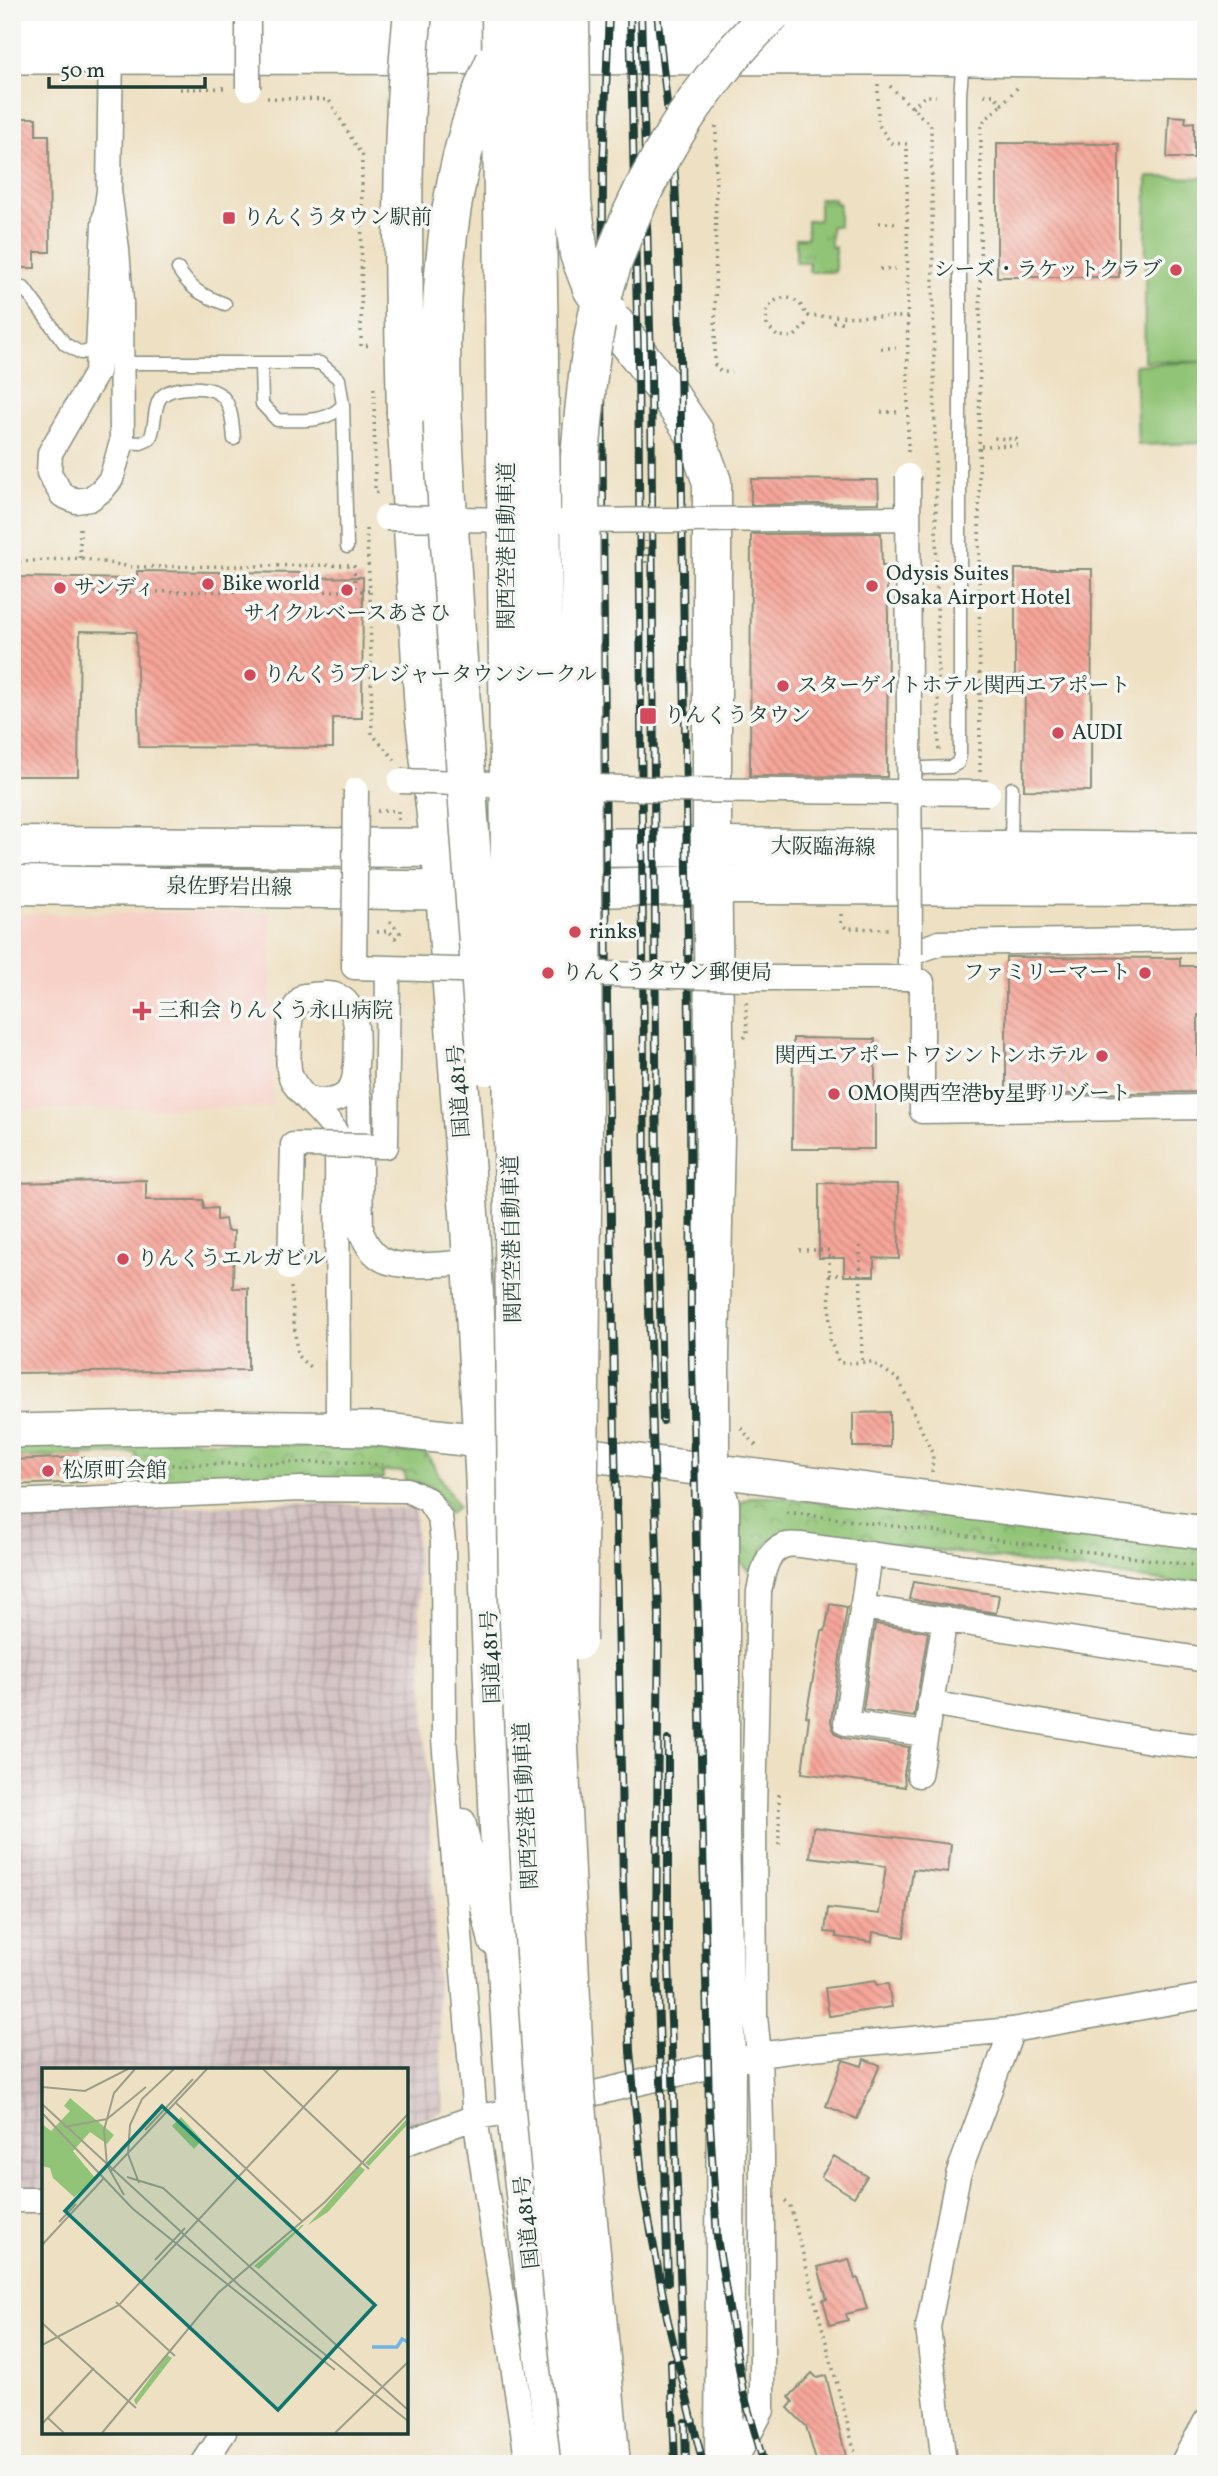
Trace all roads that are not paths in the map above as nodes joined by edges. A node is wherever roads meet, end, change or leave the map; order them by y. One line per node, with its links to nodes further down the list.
1 (248, 12): 14 (street, bridge)
2 (413, 12): 36 (main road, 国道481号, bridge)
3 (501, 12): 59 (main road, 関西空港自動車道, bridge)
4 (519, 12): 59 (main road, bridge)
5 (536, 12): 68 (main road, 関西空港自動車道, bridge)
6 (570, 12): 35 (main road, bridge)
7 (773, 12): 68 (main road, bridge)
8 (12, 25): 9 (street)
9 (111, 27): 11 (street); 12 (street); 15 (street)
10 (1206, 29): 11 (street)
11 (968, 32): 13 (street); 29 (lane)
12 (12, 57)
13 (1206, 62)
14 (237, 88)
15 (109, 191): 19 (street); 20 (street)
16 (178, 269): 18 (lane)
17 (24, 288): 19 (lane)
18 (225, 304)
19 (97, 342): 24 (street)
20 (122, 363): 21 (lane); 24 (street)
21 (261, 364): 22 (lane); 22 (lane)
22 (343, 405): 28 (lane)
23 (234, 439): 24 (lane)
24 (122, 442)
25 (908, 476): 27 (street, bridge)
26 (386, 518): 27 (street, bridge)
27 (908, 518): 32 (street, bridge)
28 (347, 547)
29 (924, 768)
30 (400, 781): 32 (street, bridge)
31 (993, 787): 32 (street, bridge); 37 (lane)
32 (909, 791): 44 (street, bridge)
33 (355, 801): 45 (street, bridge)
34 (12, 846): 36 (main road, 泉佐野岩出線)
35 (713, 846): 36 (main road, 大阪臨海線); 37 (main road, 大阪臨海線); 40 (main road)
36 (440, 848): 42 (main road, 国道481号)
37 (1011, 850): 38 (main road, 大阪臨海線)
38 (1206, 852)
39 (12, 885): 42 (main road, 泉佐野岩出線)
40 (714, 885): 41 (main road, 大阪臨海線); 42 (main road, 大阪臨海線); 54 (main road)
41 (1206, 886)
42 (445, 891): 49 (main road, 国道481号)
43 (1206, 939): 44 (street)
44 (910, 966): 45 (street, bridge); 48 (street)
45 (388, 968): 50 (street, bridge)
46 (355, 1069): 47 (street); 47 (street); 49 (street)
47 (307, 1098): 51 (street)
48 (1206, 1107)
49 (472, 1262): 53 (main road, 国道481号)
50 (290, 1268)
51 (338, 1428): 52 (street); 53 (street)
52 (12, 1431)
53 (483, 1441): 54 (street); 72 (main road, 国道481号)
54 (710, 1471): 56 (street); 62 (main road)
55 (12, 1502): 66 (street)
56 (1206, 1533)
57 (870, 1554): 58 (street); 60 (street); 70 (street)
58 (1206, 1598)
59 (518, 1599): 86 (main road, 関西空港自動車道, bridge)
60 (862, 1606): 61 (street); 65 (street)
61 (944, 1619): 63 (street); 64 (street)
62 (720, 1632): 70 (street); 74 (main road)
63 (1206, 1660)
64 (930, 1703): 65 (street); 67 (street)
65 (925, 1734): 69 (street)
66 (444, 1739): 72 (street); 76 (street)
67 (1206, 1747)
68 (561, 1772): 87 (main road, 関西空港自動車道, bridge)
69 (919, 1775)
70 (754, 1811): 74 (street)
71 (1206, 1996): 73 (street)
72 (510, 2024): 75 (main road, 国道481号)
73 (1012, 2030): 74 (street); 90 (street)
74 (742, 2058): 75 (street); 88 (main road); 89 (street)
75 (516, 2112): 76 (street); 80 (main road, 国道481号)
76 (475, 2117): 77 (street); 84 (street)
77 (408, 2142)
78 (12, 2200): 79 (street)
79 (42, 2200)
80 (536, 2294): 84 (street); 85 (main road, 国道481号)
81 (1206, 2421): 91 (street)
82 (223, 2434): 83 (street)
83 (203, 2464)
84 (529, 2464)
85 (558, 2464)
86 (581, 2464)
87 (611, 2464)
88 (724, 2464)
89 (733, 2464)
90 (944, 2464)
91 (1182, 2464)

